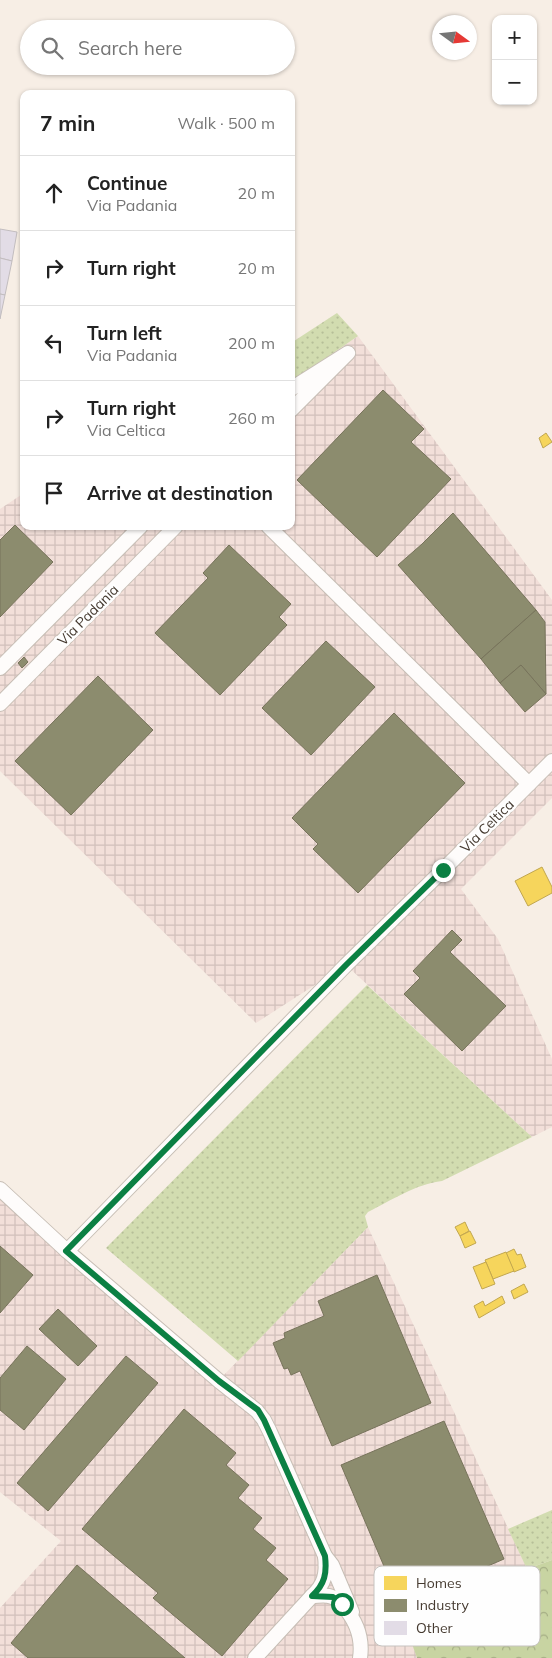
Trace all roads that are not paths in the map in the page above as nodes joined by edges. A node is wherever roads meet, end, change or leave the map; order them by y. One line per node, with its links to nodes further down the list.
1 (295, 386): 2 (street)
2 (295, 406)
3 (137, 530): 6 (street, Via Padania)
4 (172, 530): 7 (street, Via Padania)
5 (272, 530): 9 (street)
6 (0, 668)
7 (3, 695)
8 (552, 761): 9 (street, Via Celtica)
9 (529, 784): 11 (street, Via Celtica)
10 (0, 1189): 11 (street)
11 (66, 1251): 12 (street)
12 (325, 1556): 13 (street); 14 (street)
13 (312, 1596): 14 (street); 15 (street)
14 (353, 1618): 16 (street)
15 (255, 1658)
16 (360, 1658)

